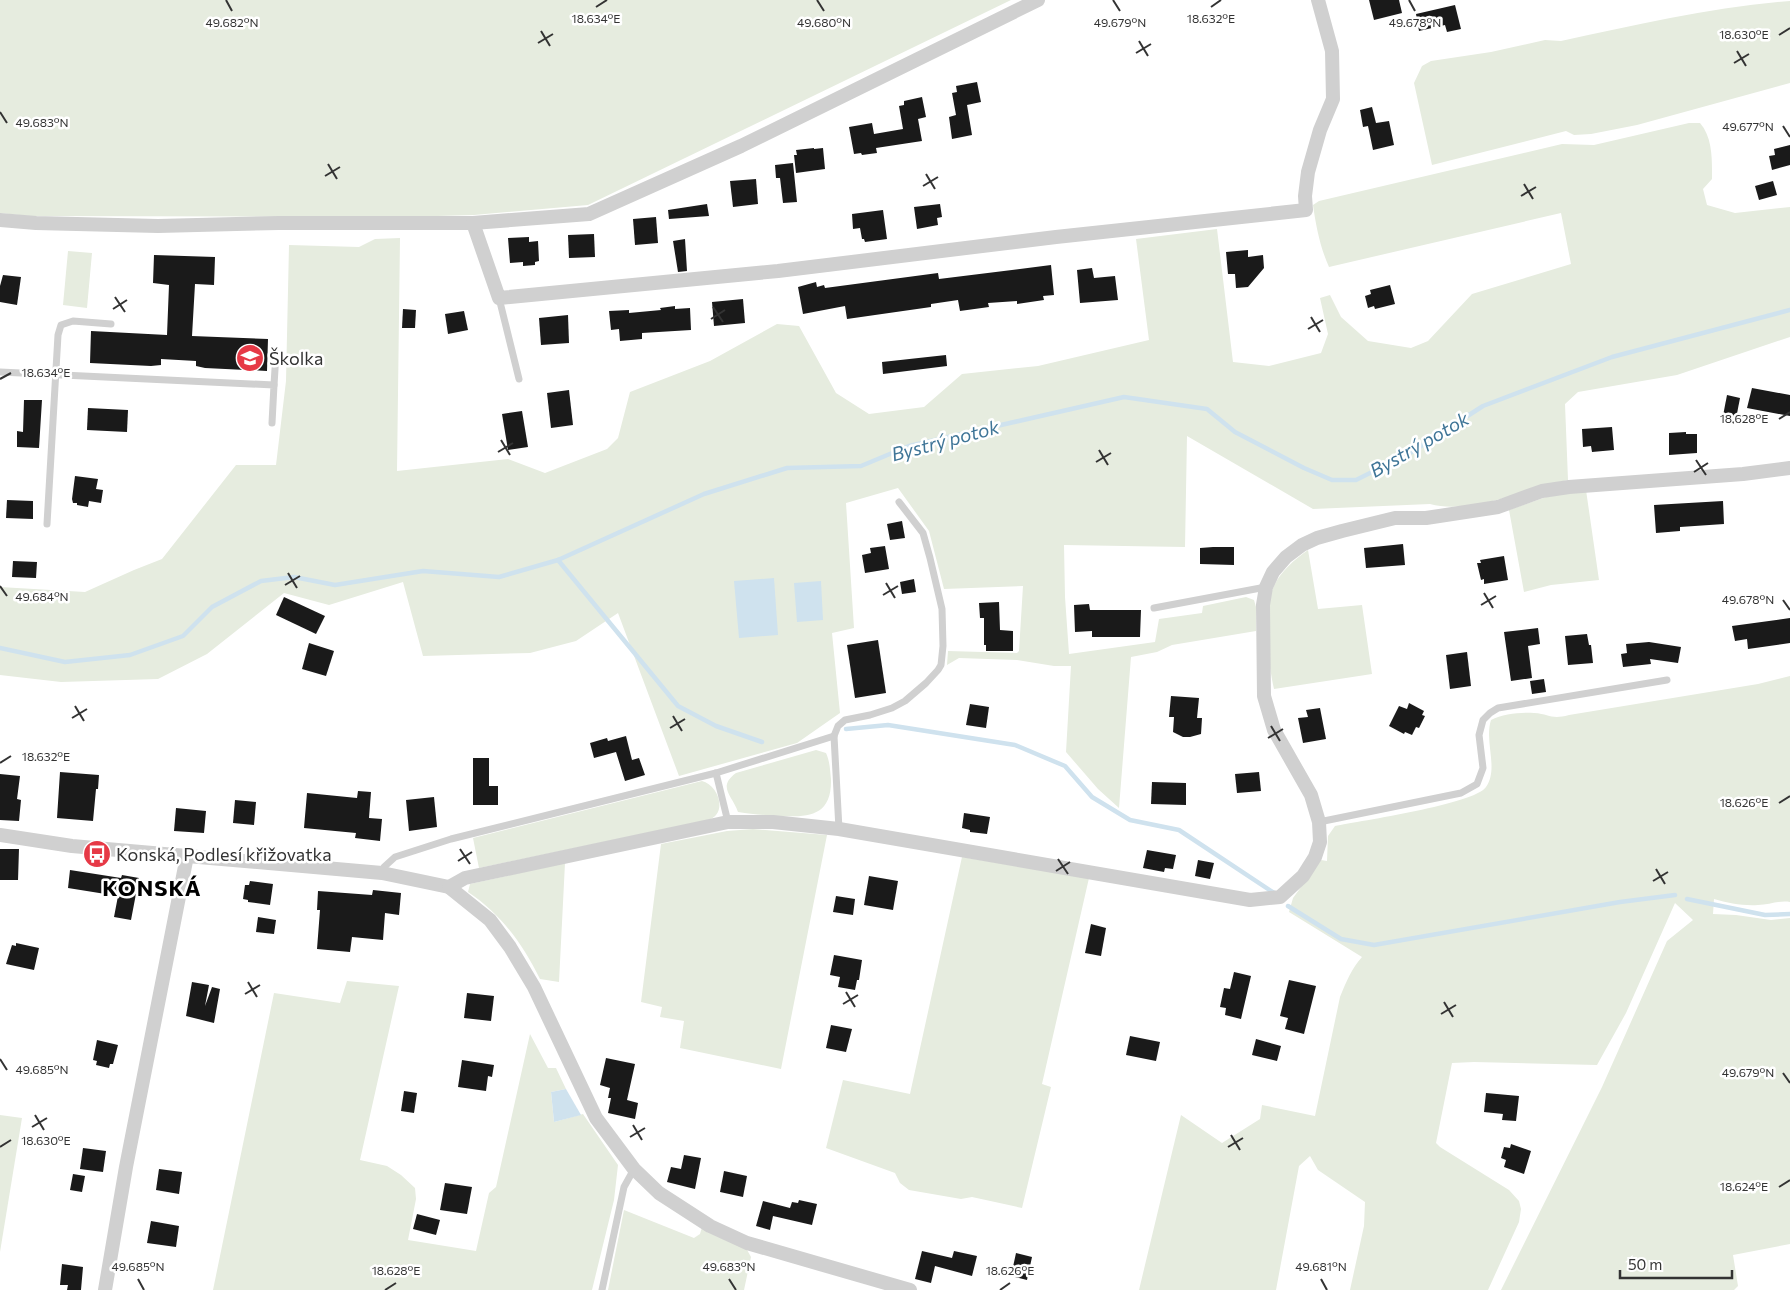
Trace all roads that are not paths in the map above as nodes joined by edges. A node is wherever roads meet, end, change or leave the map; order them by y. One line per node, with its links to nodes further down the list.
1 (1038, 0): 4 (street)
2 (1318, 0): 5 (street)
3 (0, 220): 4 (street)
4 (473, 223): 5 (street)
5 (499, 298): 10 (lane)
6 (111, 324): 9 (lane)
7 (276, 353): 11 (lane)
8 (0, 372): 9 (lane)
9 (56, 375): 11 (lane); 15 (lane)
10 (519, 379)
11 (274, 385): 12 (lane)
12 (272, 423)
13 (1790, 468): 16 (street)
14 (899, 502): 19 (lane)
15 (47, 524)
16 (1266, 587): 17 (lane); 22 (street)
17 (1154, 608)
18 (1667, 680): 22 (lane)
19 (834, 736): 20 (lane); 23 (lane)
20 (716, 773): 21 (lane); 26 (lane)
21 (728, 822): 23 (street); 27 (street)
22 (1319, 822): 23 (street)
23 (839, 829)
24 (0, 836): 25 (street)
25 (187, 856): 26 (street); 29 (street)
26 (382, 873): 27 (street)
27 (449, 887): 28 (street)
28 (634, 1169): 30 (lane); 31 (street)
29 (105, 1290)
30 (602, 1290)
31 (910, 1290)

